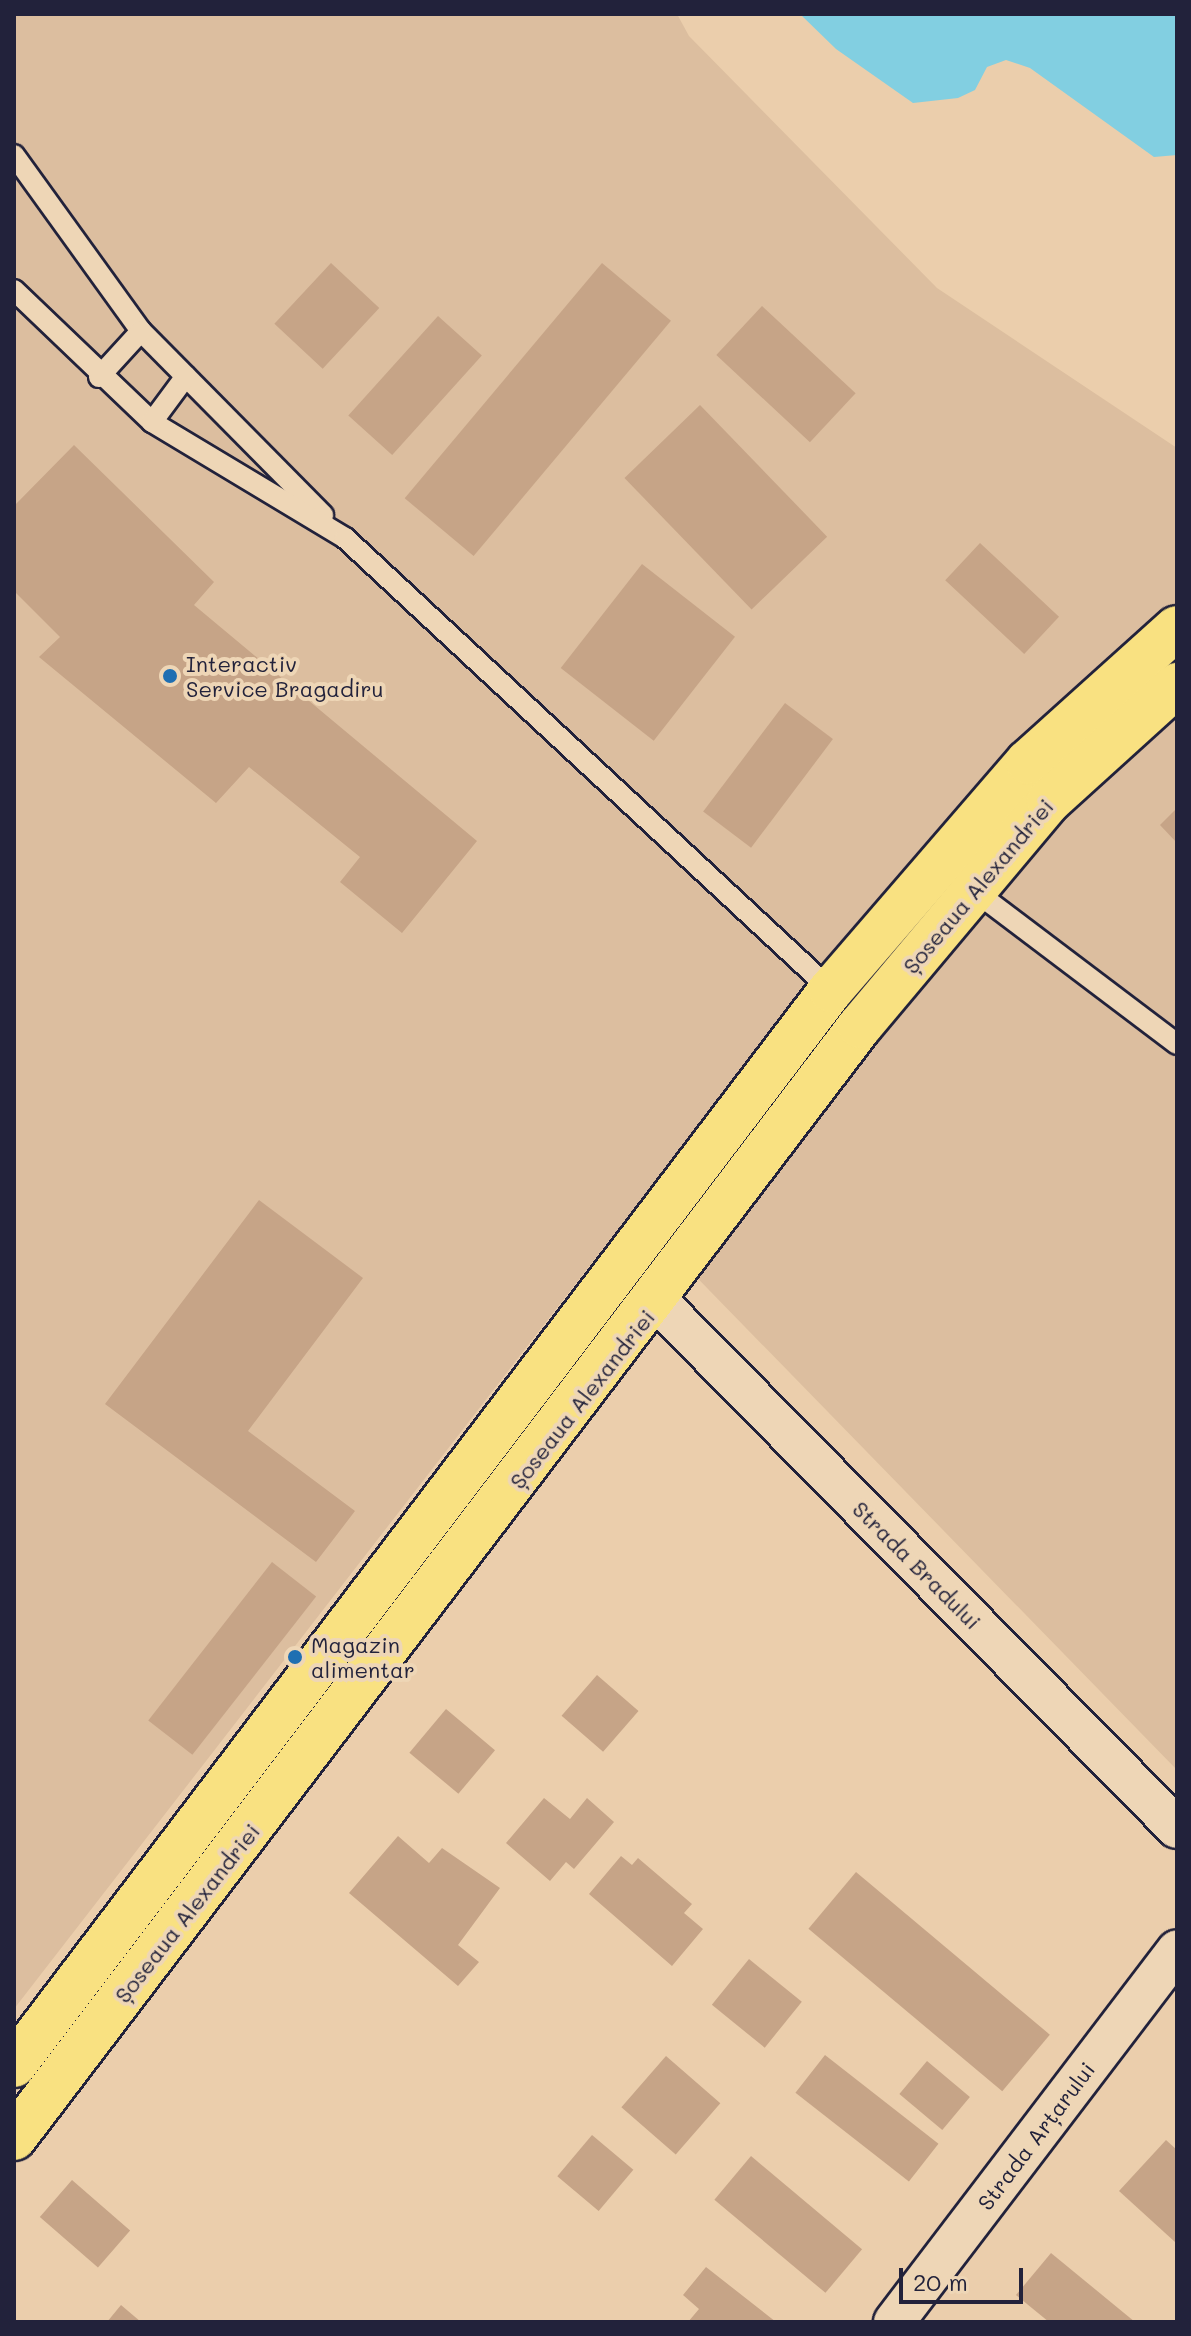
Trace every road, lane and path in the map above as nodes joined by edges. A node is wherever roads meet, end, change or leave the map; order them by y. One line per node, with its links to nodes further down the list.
1 (14, 155): 3 (lane)
2 (14, 290): 5 (lane)
3 (141, 331): 4 (lane); 5 (lane)
4 (186, 376): 6 (lane); 7 (lane)
5 (99, 377): 6 (lane)
6 (152, 422): 7 (lane)
7 (345, 538): 11 (lane)
8 (1177, 628): 11 (highway, Șoseaua Alexandriei)
9 (1177, 685): 10 (highway, Șoseaua Alexandriei)
10 (972, 889): 12 (lane); 13 (highway, Șoseaua Alexandriei)
11 (831, 990): 16 (highway, Șoseaua Alexandriei)
12 (1177, 1044)
13 (657, 1301): 14 (street, Strada Bradului); 17 (highway, Șoseaua Alexandriei)
14 (1177, 1828)
15 (1177, 1951): 18 (street, Strada Arțarului)
16 (14, 2065)
17 (14, 2138)
18 (894, 2322)

